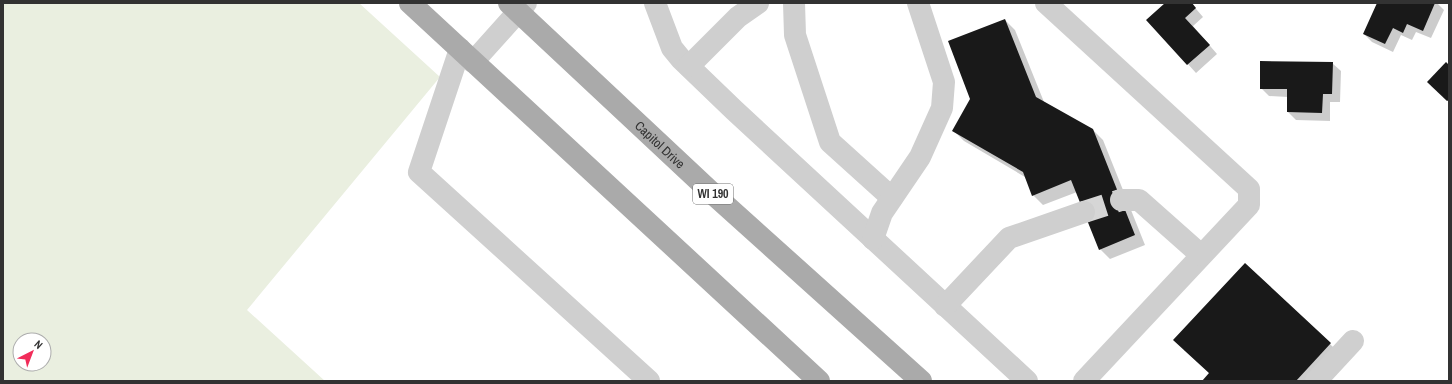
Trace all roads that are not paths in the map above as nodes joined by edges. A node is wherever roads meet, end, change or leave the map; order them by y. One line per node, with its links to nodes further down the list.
1 (410, 3): 8 (main road)
2 (655, 3): 9 (street)
3 (758, 3): 9 (street)
4 (794, 3): 10 (street)
5 (918, 3): 10 (street)
6 (1046, 3): 14 (street)
7 (518, 6): 8 (street); 19 (main road, Capitol Drive / WI 190)
8 (466, 55): 17 (street); 18 (main road)
9 (689, 66): 13 (street)
10 (892, 198): 13 (street)
11 (1121, 200): 14 (street)
12 (1084, 212): 15 (street)
13 (873, 239): 15 (street)
14 (1201, 255): 21 (street)
15 (946, 306): 20 (street)
16 (1353, 341): 22 (street)
17 (649, 381)
18 (820, 381)
19 (920, 381)
20 (1027, 381)
21 (1084, 381)
22 (1316, 381)

